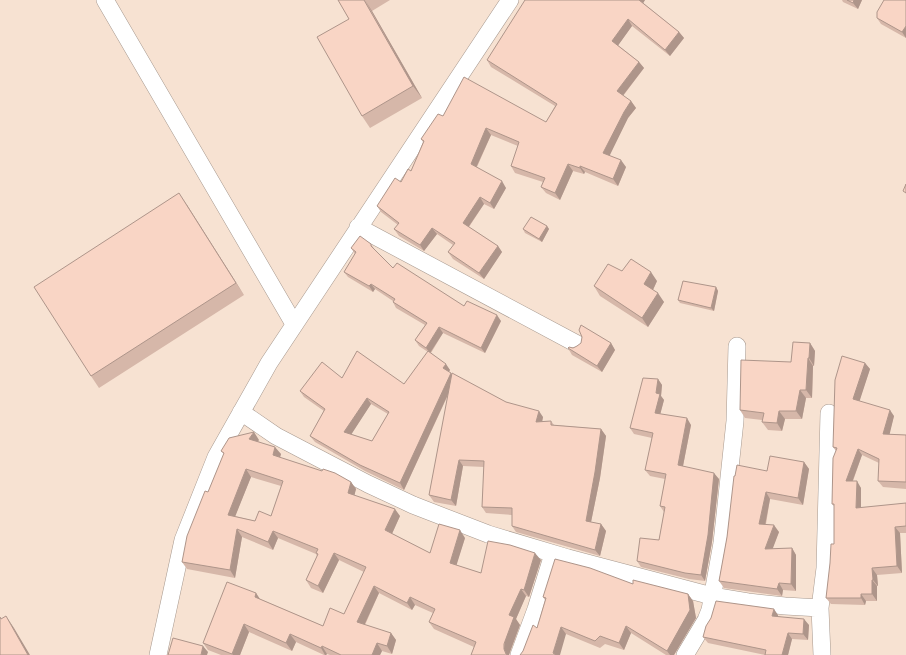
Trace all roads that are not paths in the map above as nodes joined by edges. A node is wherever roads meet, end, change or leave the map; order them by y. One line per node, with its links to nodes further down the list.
1 (105, 0): 4 (street)
2 (510, 0): 3 (street)
3 (358, 227): 4 (street); 5 (street)
4 (294, 324): 7 (street)
5 (577, 344)
6 (737, 346): 10 (street)
7 (241, 412): 9 (street); 12 (street)
8 (829, 413): 11 (street)
9 (553, 554): 10 (street); 13 (street)
10 (712, 596): 11 (street); 14 (street)
11 (820, 608): 15 (street)
12 (158, 655)
13 (519, 655)
14 (685, 655)
15 (822, 655)

